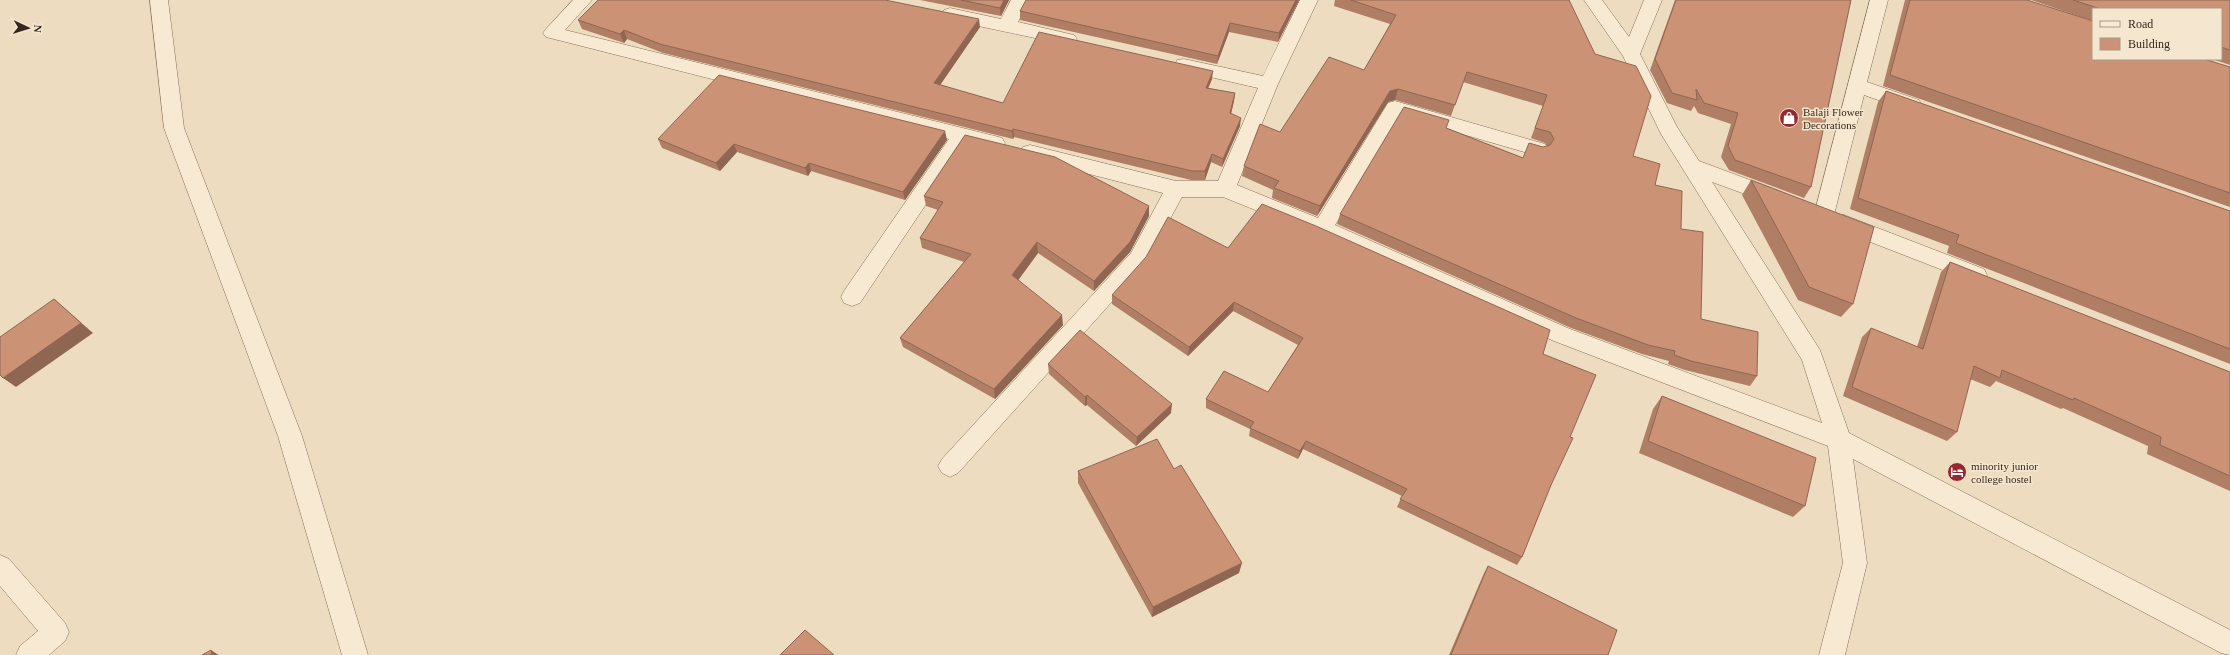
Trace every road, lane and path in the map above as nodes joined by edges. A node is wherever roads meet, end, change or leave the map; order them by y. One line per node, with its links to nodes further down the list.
1 (159, 0): 30 (street)
2 (583, 0): 16 (street)
3 (1020, 0): 9 (street)
4 (1309, 0): 13 (street)
5 (1593, 0): 11 (street)
6 (1654, 0): 11 (street)
7 (1879, 0): 14 (street)
8 (936, 11): 9 (street)
9 (1007, 25): 10 (street)
10 (1084, 42)
11 (1631, 54): 18 (street)
12 (1169, 61): 13 (street)
13 (1269, 84): 20 (street)
14 (1858, 86): 15 (street); 21 (street)
15 (1932, 112)
16 (962, 134): 19 (street); 24 (street)
17 (1538, 149): 22 (street)
18 (1691, 166): 21 (street); 25 (street)
19 (1176, 189): 20 (street); 26 (street)
20 (1225, 189): 22 (street)
21 (1824, 215): 23 (street)
22 (1322, 228): 25 (street)
23 (1994, 282)
24 (852, 297)
25 (1840, 440): 28 (street); 31 (street)
26 (950, 466)
27 (0, 567): 29 (street)
28 (2230, 644)
29 (29, 655)
30 (355, 655)
31 (1832, 655)

